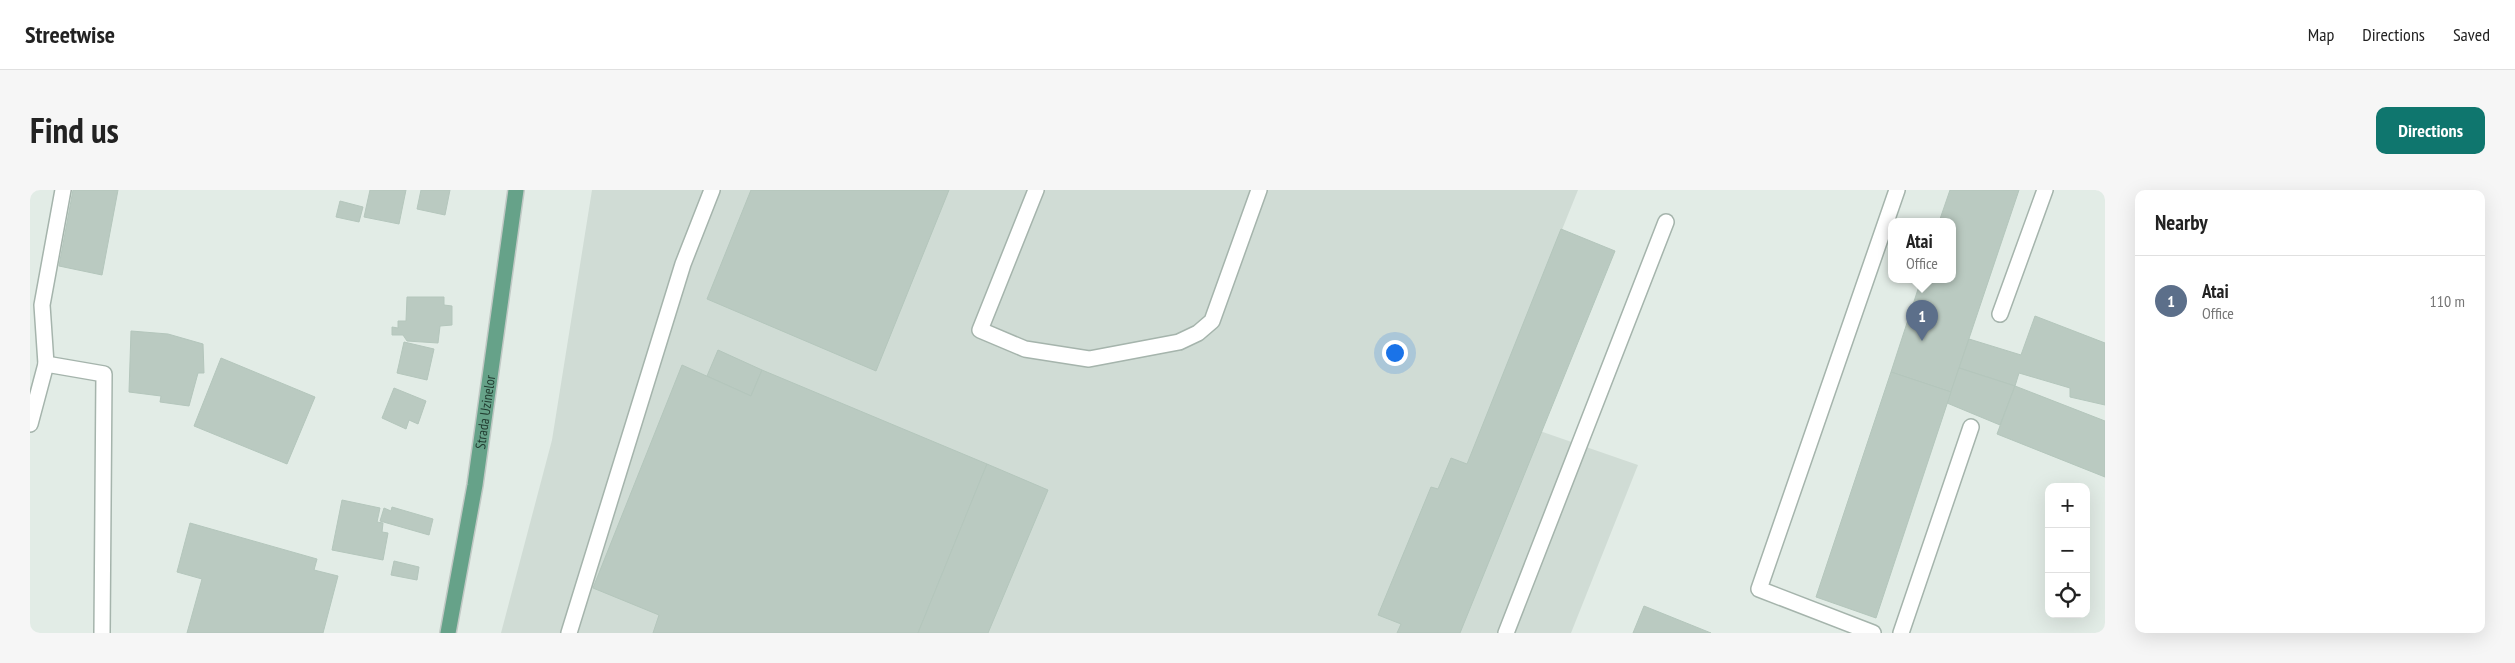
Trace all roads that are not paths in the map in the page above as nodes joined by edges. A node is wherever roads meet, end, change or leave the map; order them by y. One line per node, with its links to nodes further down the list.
1 (63, 190): 10 (lane)
2 (516, 190): 14 (main road, Strada Uzinelor)
3 (712, 190): 15 (lane)
4 (1036, 190): 5 (lane)
5 (1259, 190)
6 (1897, 190): 17 (lane)
7 (2045, 190): 9 (lane)
8 (1666, 222): 16 (lane)
9 (2000, 314)
10 (46, 364): 11 (lane); 13 (lane)
11 (30, 424)
12 (1971, 427): 18 (lane)
13 (102, 633)
14 (448, 633)
15 (569, 633)
16 (1506, 633)
17 (1873, 633)
18 (1901, 633)

